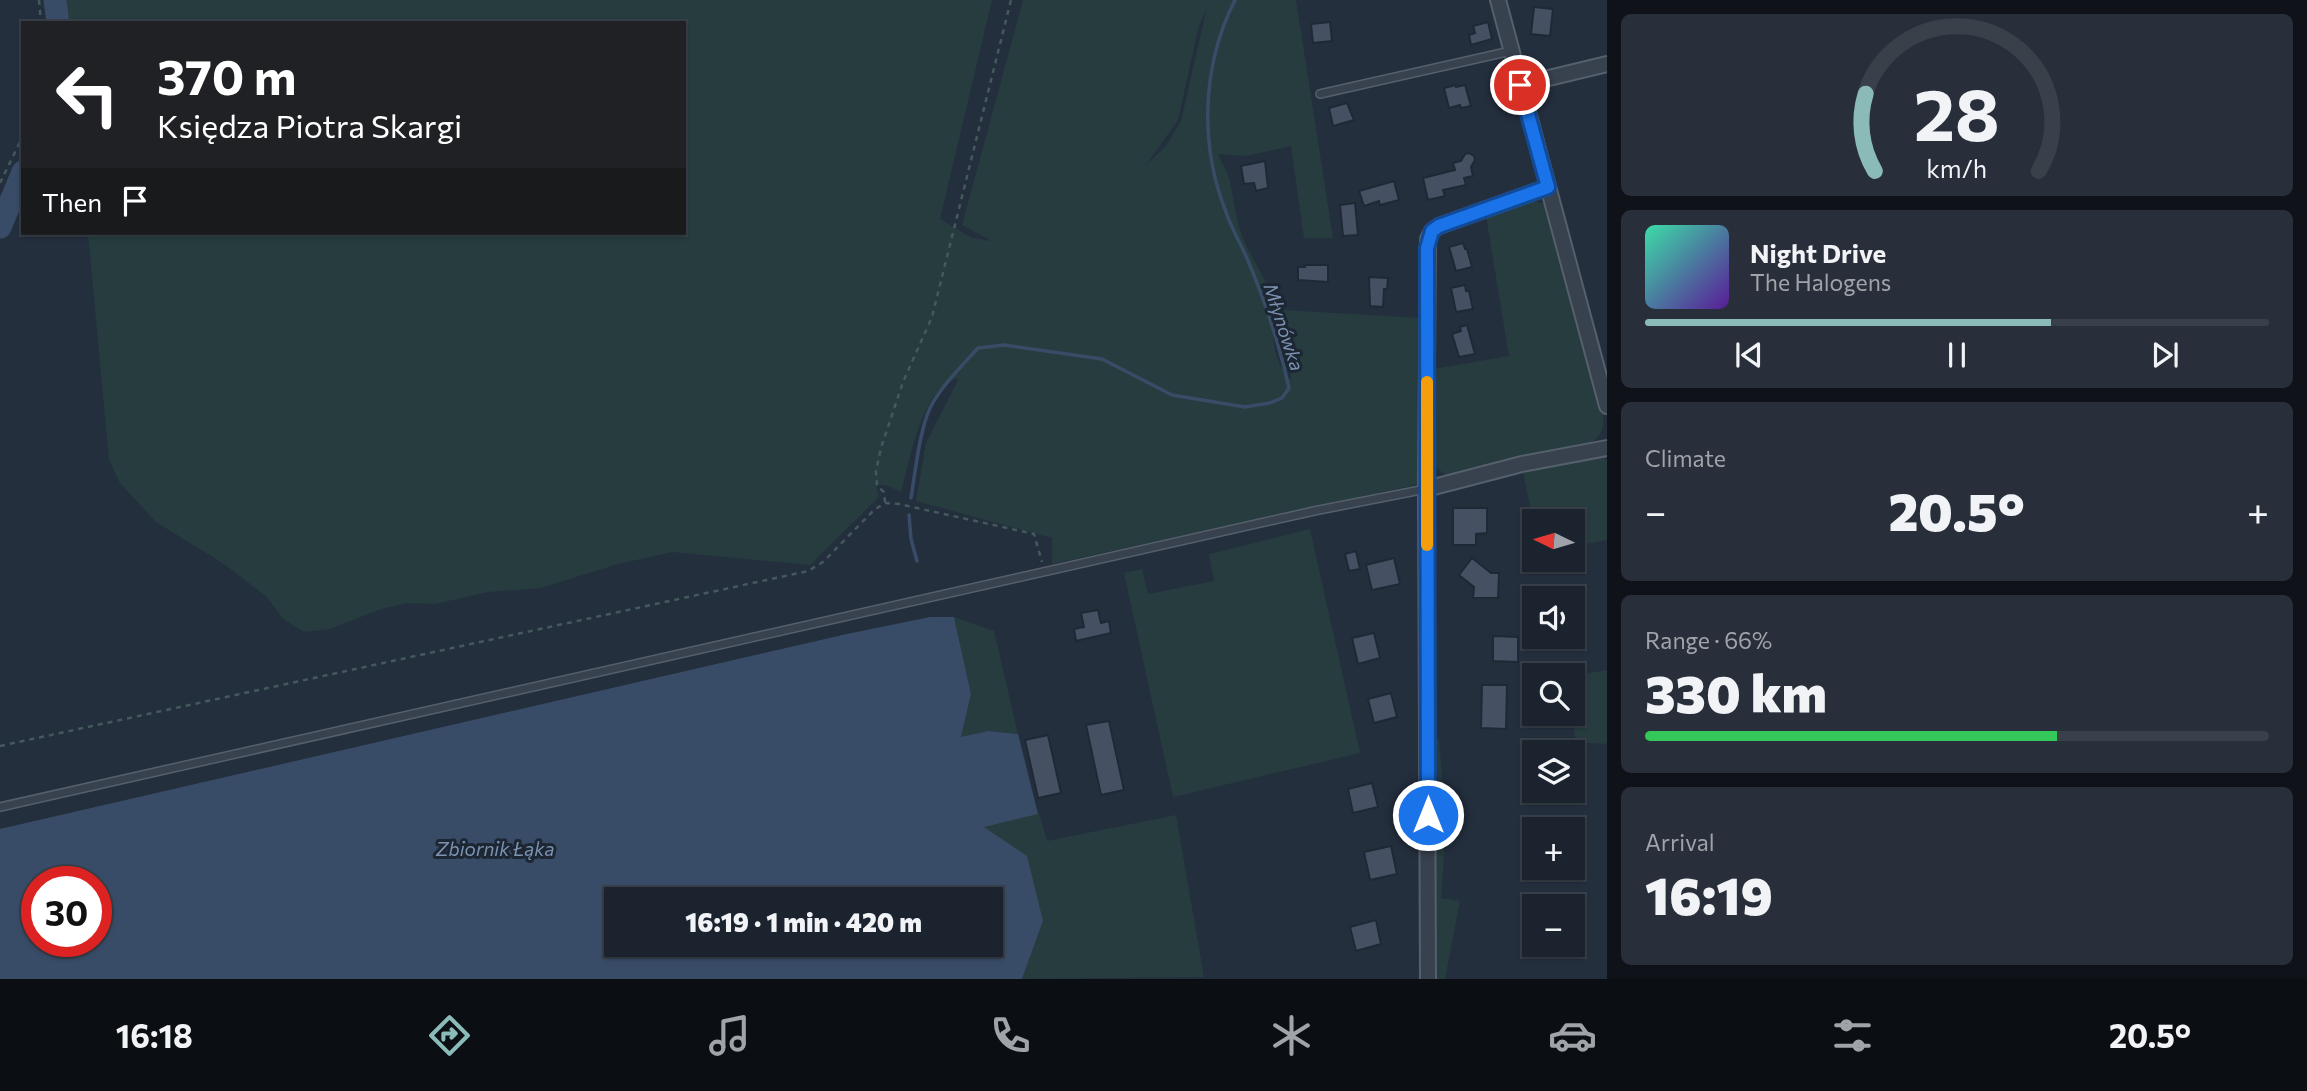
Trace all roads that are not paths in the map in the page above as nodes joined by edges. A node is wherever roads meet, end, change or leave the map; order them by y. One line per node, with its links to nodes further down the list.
1 (1498, 0): 2 (street)
2 (1511, 51): 4 (street); 5 (lane)
3 (1607, 64): 4 (street)
4 (1520, 85): 6 (street)
5 (1320, 94)
6 (1548, 187): 7 (street); 9 (street)
7 (1607, 406)
8 (1607, 448): 9 (street)
9 (1426, 489): 10 (lane); 11 (street)
10 (0, 807)
11 (1428, 979)

